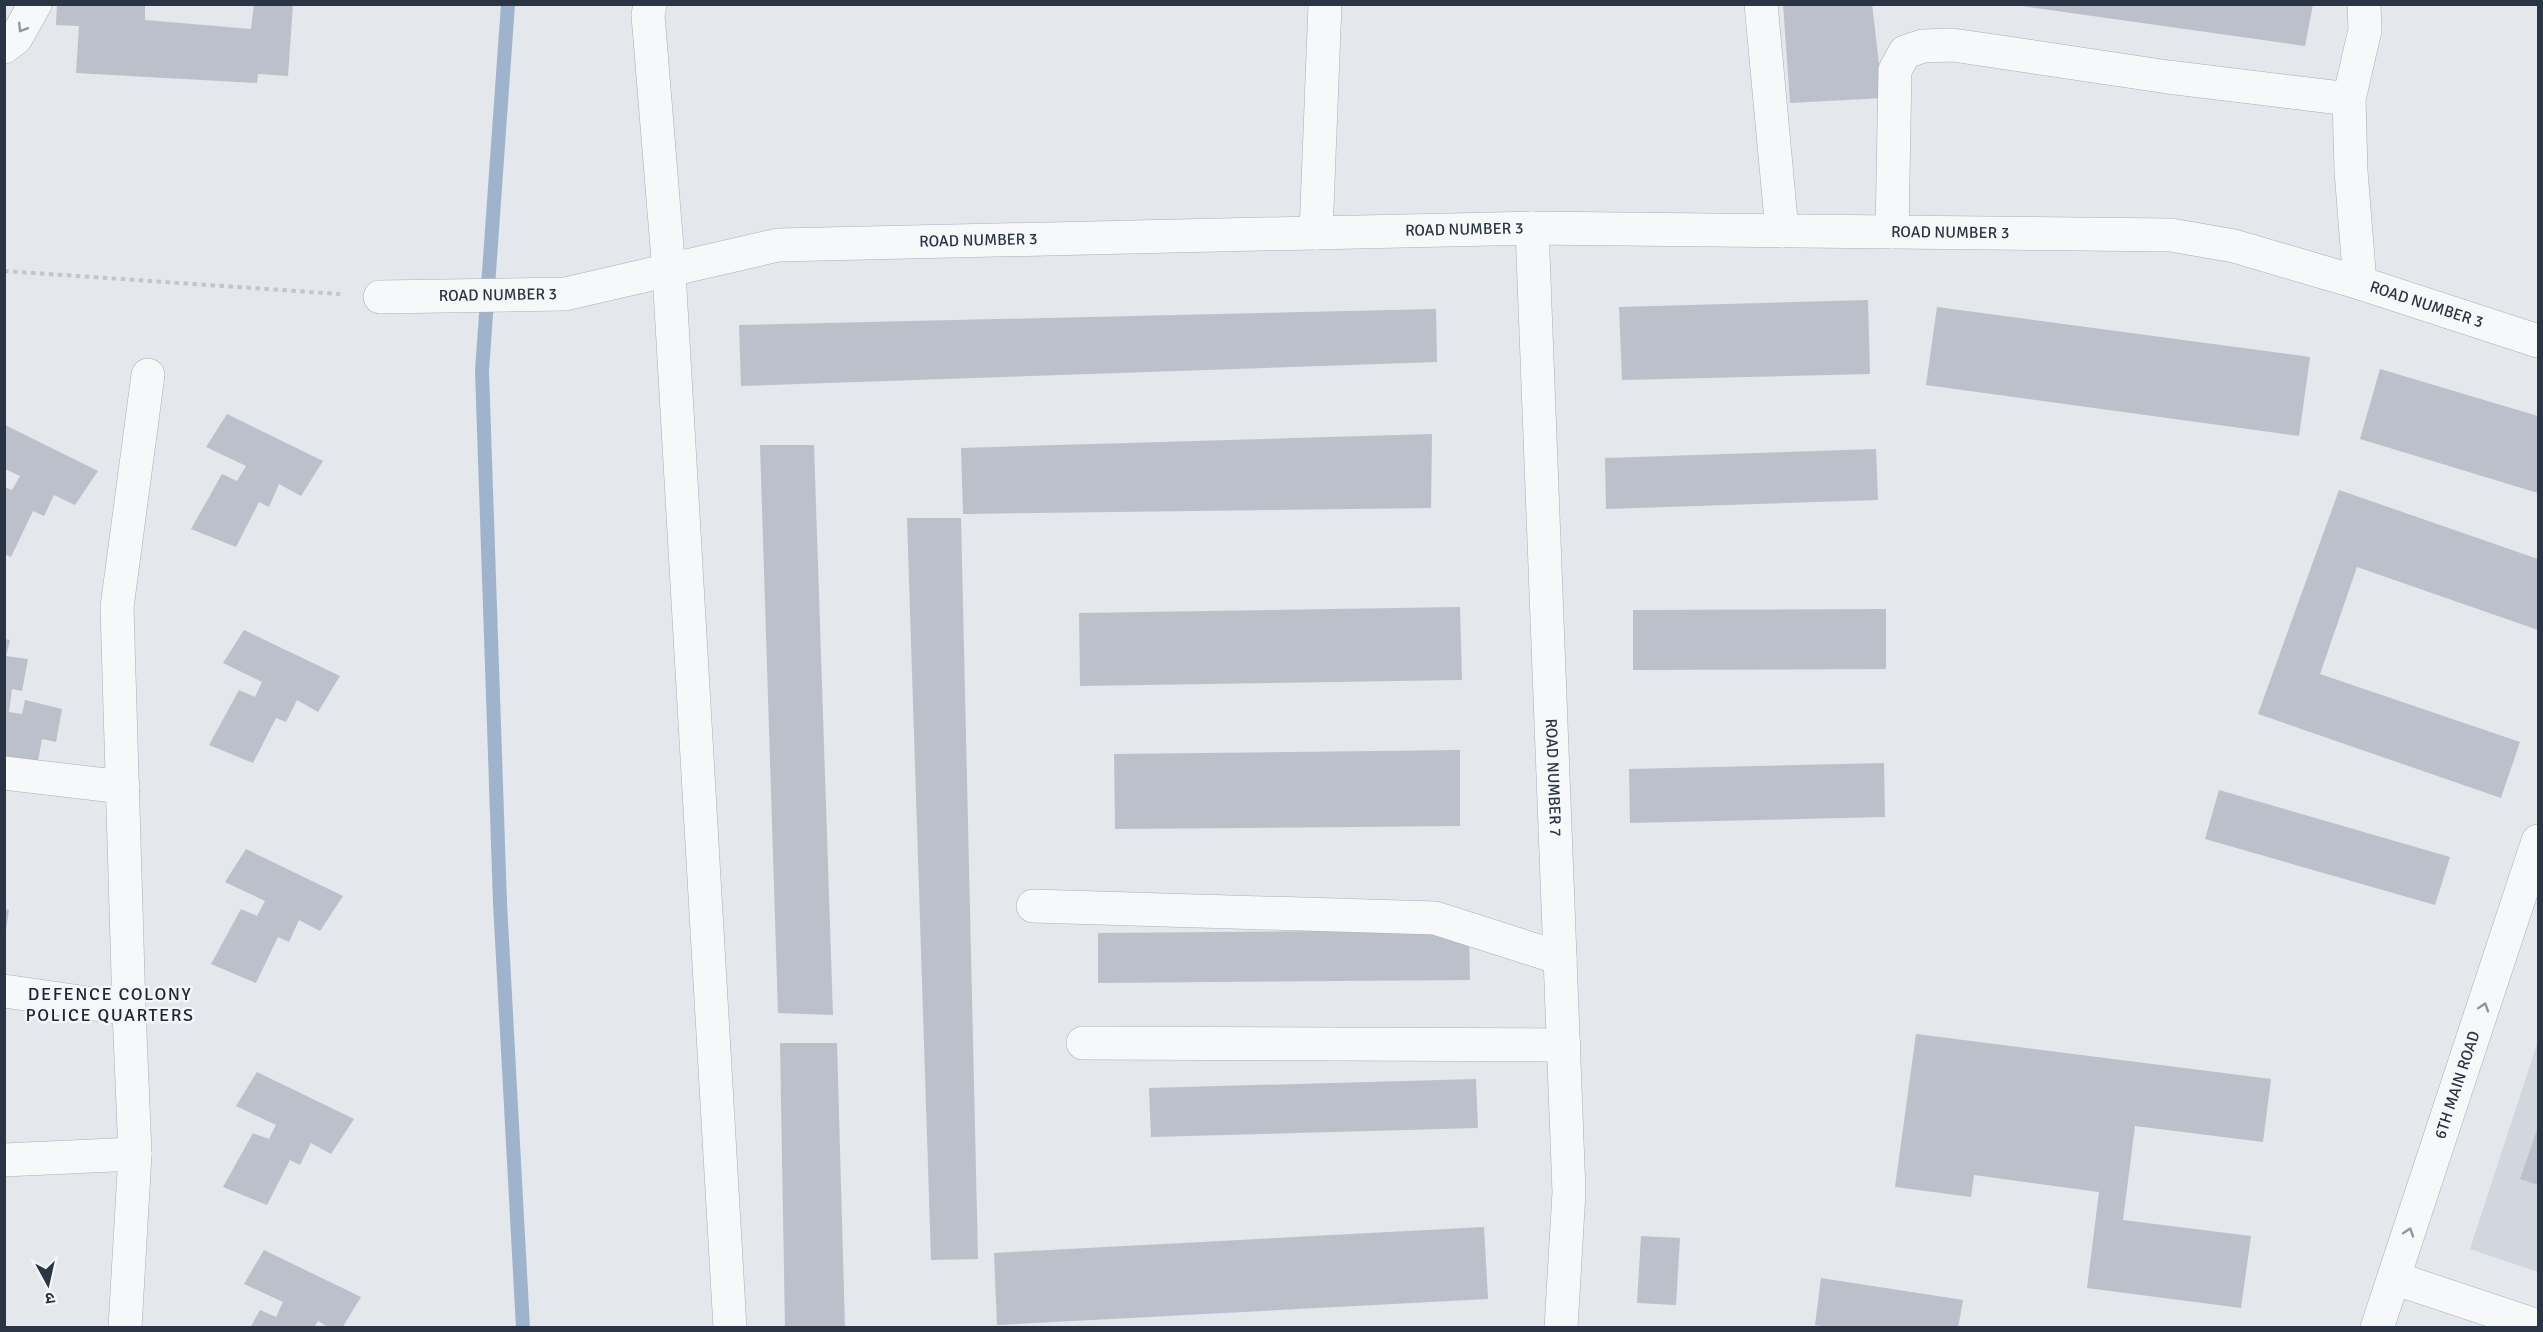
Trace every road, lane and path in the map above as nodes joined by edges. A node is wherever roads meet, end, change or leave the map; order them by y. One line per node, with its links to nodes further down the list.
1 (35, 4): 6 (street, one-way to 6)
2 (650, 4): 13 (street)
3 (1324, 4): 11 (street)
4 (1761, 4): 9 (street)
5 (2364, 4): 7 (street)
6 (4, 47)
7 (2349, 99): 10 (street); 14 (street)
8 (1532, 228): 9 (street, ROAD NUMBER 3); 11 (street, ROAD NUMBER 3); 22 (street, ROAD NUMBER 7)
9 (1782, 231): 10 (street, ROAD NUMBER 3)
10 (1892, 232): 14 (street, ROAD NUMBER 3)
11 (1316, 233): 13 (street, ROAD NUMBER 3)
12 (4, 271): 15 (path)
13 (669, 272): 15 (street, ROAD NUMBER 3); 32 (street)
14 (2360, 283): 16 (street, ROAD NUMBER 3)
15 (380, 297)
16 (2538, 342)
17 (148, 375): 19 (street)
18 (4, 773): 19 (street)
19 (123, 787): 24 (street)
20 (2538, 841): 29 (street, 6TH MAIN ROAD, one-way to 20)
21 (1033, 906): 22 (street)
22 (1560, 958): 26 (street, ROAD NUMBER 7)
23 (4, 991): 24 (street)
24 (129, 1009): 27 (street)
25 (1083, 1043): 26 (street)
26 (1564, 1045): 33 (street, ROAD NUMBER 7)
27 (135, 1154): 28 (street); 31 (street)
28 (4, 1160)
29 (2394, 1278): 30 (street); 34 (street, 6TH MAIN ROAD)
30 (2538, 1326)
31 (125, 1328)
32 (730, 1328)
33 (1562, 1328)
34 (2377, 1328)

